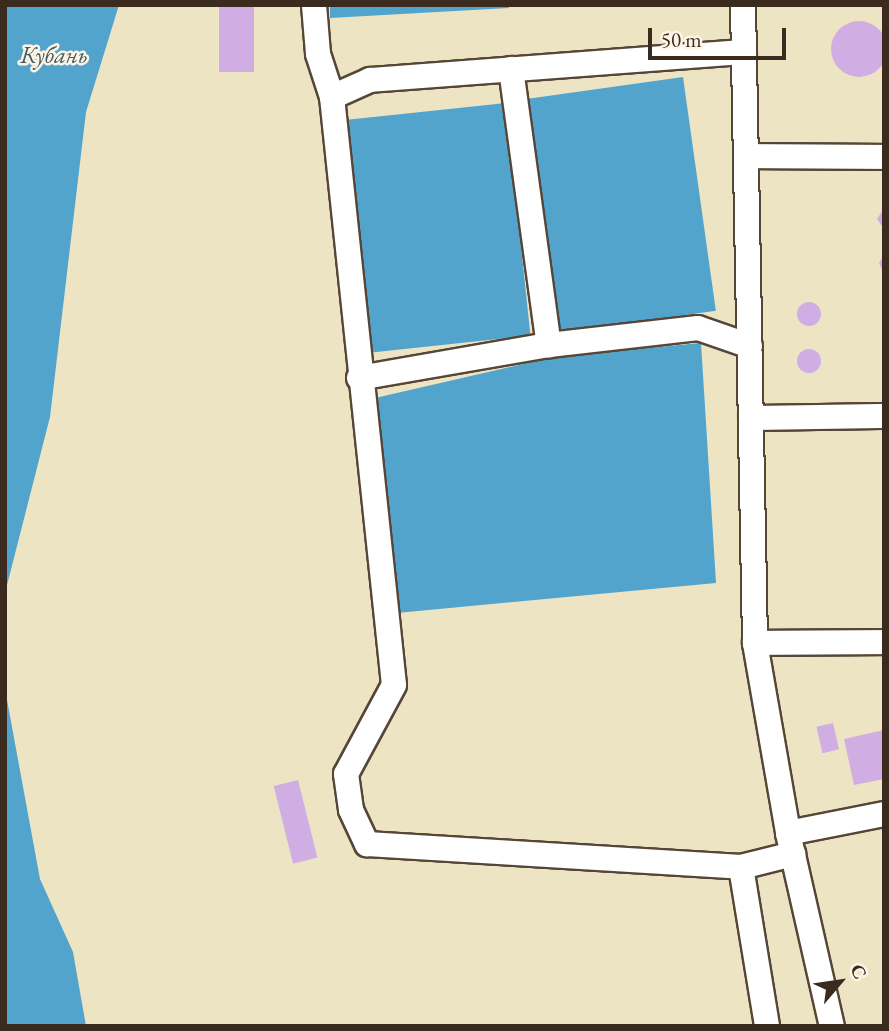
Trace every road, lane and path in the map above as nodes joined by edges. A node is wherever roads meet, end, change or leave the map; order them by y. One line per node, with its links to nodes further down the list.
1 (314, 5): 5 (lane)
2 (743, 5): 3 (lane)
3 (744, 52): 4 (lane); 6 (lane)
4 (511, 69): 5 (lane); 8 (lane)
5 (332, 97): 10 (lane)
6 (747, 156): 7 (lane); 9 (lane)
7 (884, 158)
8 (549, 345): 9 (lane); 10 (lane)
9 (750, 346): 12 (lane)
10 (359, 378): 17 (lane)
11 (884, 416): 12 (lane)
12 (751, 418): 14 (lane)
13 (884, 642): 14 (lane)
14 (755, 643): 16 (lane)
15 (884, 814): 16 (lane)
16 (790, 844): 17 (lane); 19 (lane)
17 (741, 867): 18 (lane)
18 (767, 1026)
19 (832, 1026)

